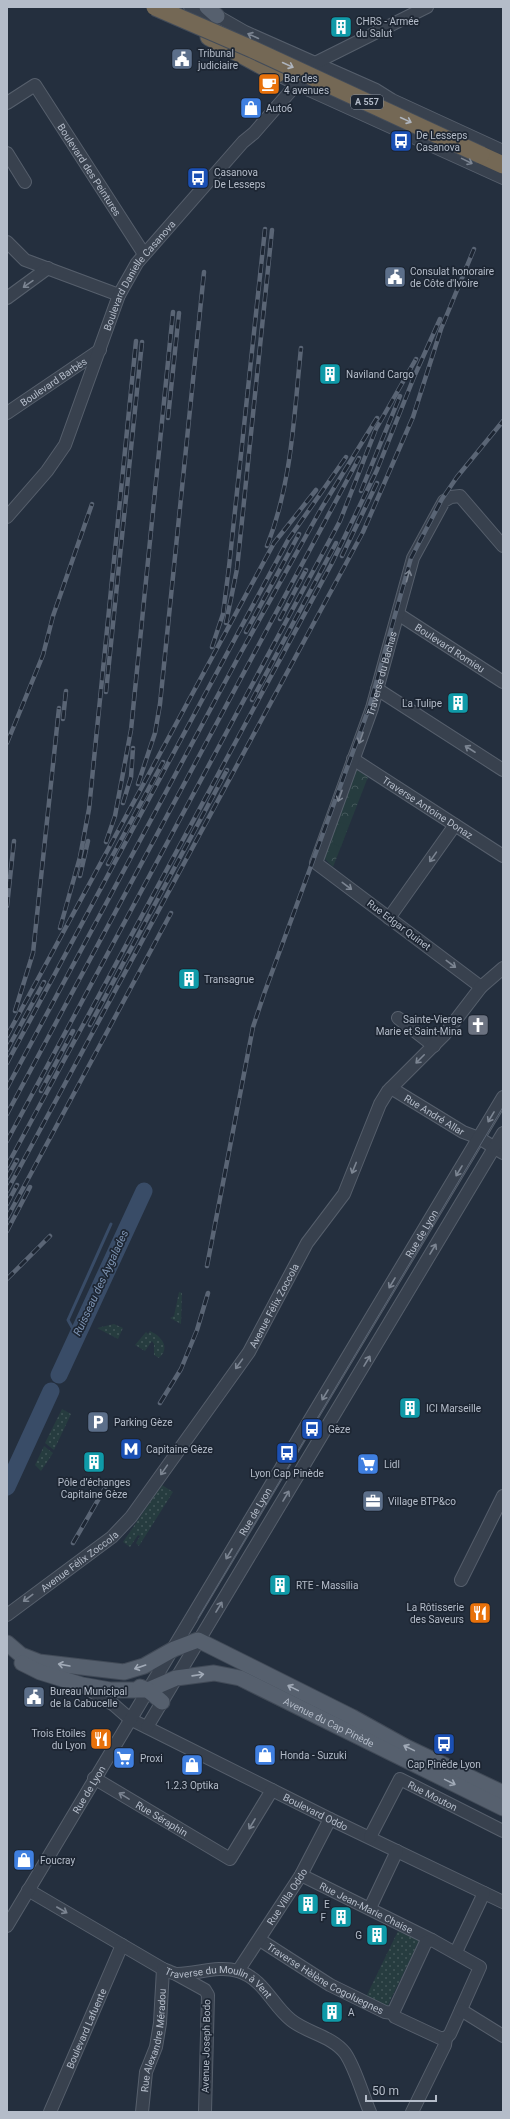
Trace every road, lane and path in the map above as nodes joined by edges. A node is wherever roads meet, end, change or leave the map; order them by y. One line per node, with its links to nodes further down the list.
1 (155, 7): 7 (highway, A 557, bridge)
2 (166, 7): 9 (highway)
3 (184, 7): 7 (highway, bridge)
4 (190, 7): 9 (street)
5 (427, 7): 8 (street)
6 (216, 13): 8 (street, one-way to 6)
7 (252, 49): 17 (highway, A 557, one-way to 17, bridge)
8 (312, 66): 10 (street, Boulevard Danielle Casanova); 11 (street); 12 (street)
9 (276, 74): 10 (street)
10 (296, 84): 14 (street); 21 (street, Boulevard Danielle Casanova)
11 (351, 87): 12 (street); 14 (street)
12 (392, 100): 15 (street)
13 (7, 103): 21 (street, Boulevard des Peintures)
14 (342, 105): 18 (street, one-way to 18)
15 (503, 151)
16 (9, 161): 19 (street)
17 (503, 165)
18 (503, 178)
19 (25, 182)
20 (7, 242): 22 (street)
21 (144, 254): 23 (street, Boulevard Danielle Casanova)
22 (48, 268): 23 (street); 24 (street, one-way to 24)
23 (119, 295): 25 (street, Boulevard Danielle Casanova)
24 (7, 298)
25 (100, 350): 26 (street, Boulevard Barbès); 27 (street, Boulevard Danielle Casanova)
26 (7, 413)
27 (7, 516)
28 (503, 546): 29 (street, Traverse du Bachas, one-way to 28)
29 (398, 614): 30 (street, Boulevard Romieu); 31 (street, Traverse du Bachas)
30 (503, 682)
31 (377, 689): 32 (street, Traverse du Bachas, one-way to 32); 33 (street, one-way to 31)
32 (353, 759): 34 (street, Traverse Antoine Donaz); 36 (street, Traverse du Bachas, one-way to 36)
33 (503, 770)
34 (455, 825): 35 (street, Traverse Antoine Donaz); 37 (street, one-way to 37)
35 (503, 856)
36 (316, 863): 37 (street, Rue Edgar Quinet, one-way to 37)
37 (389, 918): 39 (street, Rue Edgar Quinet, one-way to 39)
38 (503, 968): 39 (street, Avenue Félix Zoccola)
39 (482, 987): 41 (street, Avenue Félix Zoccola)
40 (398, 1018): 41 (street)
41 (434, 1046): 42 (street, Avenue Félix Zoccola, one-way to 42)
42 (394, 1085): 45 (street, Rue André Allar); 49 (street, Avenue Félix Zoccola, one-way to 49)
43 (503, 1097): 45 (street, Rue de Lyon, one-way to 45)
44 (503, 1133): 46 (street, Rue de Lyon)
45 (478, 1138): 46 (street, Rue André Allar); 52 (street, Rue de Lyon, one-way to 52)
46 (499, 1150): 50 (street, Rue de Lyon, one-way to 46)
47 (503, 1496): 48 (street)
48 (461, 1580)
49 (7, 1615)
50 (198, 1640): 52 (main road); 55 (street, Rue de Lyon); 63 (main road, Avenue du Cap Pinède, one-way to 50)
51 (7, 1643): 54 (main road, one-way to 51)
52 (174, 1649): 54 (main road, one-way to 54); 57 (street, Rue de Lyon)
53 (7, 1656): 56 (main road)
54 (103, 1670): 57 (main road)
55 (176, 1678): 57 (main road, Avenue du Cap Pinède); 58 (street, Rue de Lyon); 64 (main road, Avenue du Cap Pinède, one-way to 64)
56 (82, 1686): 57 (main road); 59 (street, Boulevard Oddo)
57 (148, 1690): 58 (main road); 59 (street, Rue de Lyon)
58 (162, 1702): 60 (street, Rue de Lyon)
59 (130, 1719): 60 (street, Boulevard Oddo); 61 (street, Rue de Lyon)
60 (147, 1727): 62 (street, Boulevard Oddo)
61 (94, 1778): 62 (street, Rue Séraphin, one-way to 61); 70 (street, Rue de Lyon)
62 (272, 1790): 65 (street, Boulevard Oddo)
63 (503, 1793)
64 (503, 1808)
65 (330, 1819): 67 (street, Boulevard Oddo); 69 (street, Rue Villa Oddo)
66 (503, 1831): 67 (street, Rue Mouton)
67 (370, 1837): 68 (street, Boulevard Oddo)
68 (397, 1850): 71 (street, Boulevard Oddo); 73 (street)
69 (301, 1876): 73 (street, Rue Jean-Marie Chaise); 75 (street, Rue Villa Oddo)
70 (28, 1890): 74 (street, Rue de Lyon); 77 (street, Traverse du Moulin à Vent, one-way to 77)
71 (484, 1893): 72 (street, Boulevard Oddo); 78 (street)
72 (503, 1902)
73 (370, 1908): 76 (street, Rue Jean-Marie Chaise)
74 (7, 1926)
75 (260, 1940): 80 (street, Rue Villa Oddo); 83 (street, Traverse Hèlène Cogoluegnes)
76 (432, 1940): 78 (street, Rue Jean-Marie Chaise); 83 (street)
77 (122, 1945): 79 (street, Traverse du Moulin à Vent); 86 (street, Boulevard Lafuente)
78 (456, 1952): 82 (street, Rue Jean-Marie Chaise)
79 (163, 1968): 81 (street, Traverse du Moulin à Vent); 87 (street, Rue Alexandre Méradou)
80 (238, 1971): 81 (street, Traverse du Moulin à Vent); 89 (street, Traverse du Moulin à Vent)
81 (176, 1974): 88 (street, Avenue Joseph Bodo)
82 (461, 2010): 84 (street); 85 (street)
83 (393, 2013): 85 (street, Traverse Hèlène Cogoluegnes)
84 (503, 2036)
85 (446, 2038): 90 (street)
86 (50, 2112)
87 (142, 2112)
88 (205, 2112)
89 (370, 2112)
90 (412, 2112)

